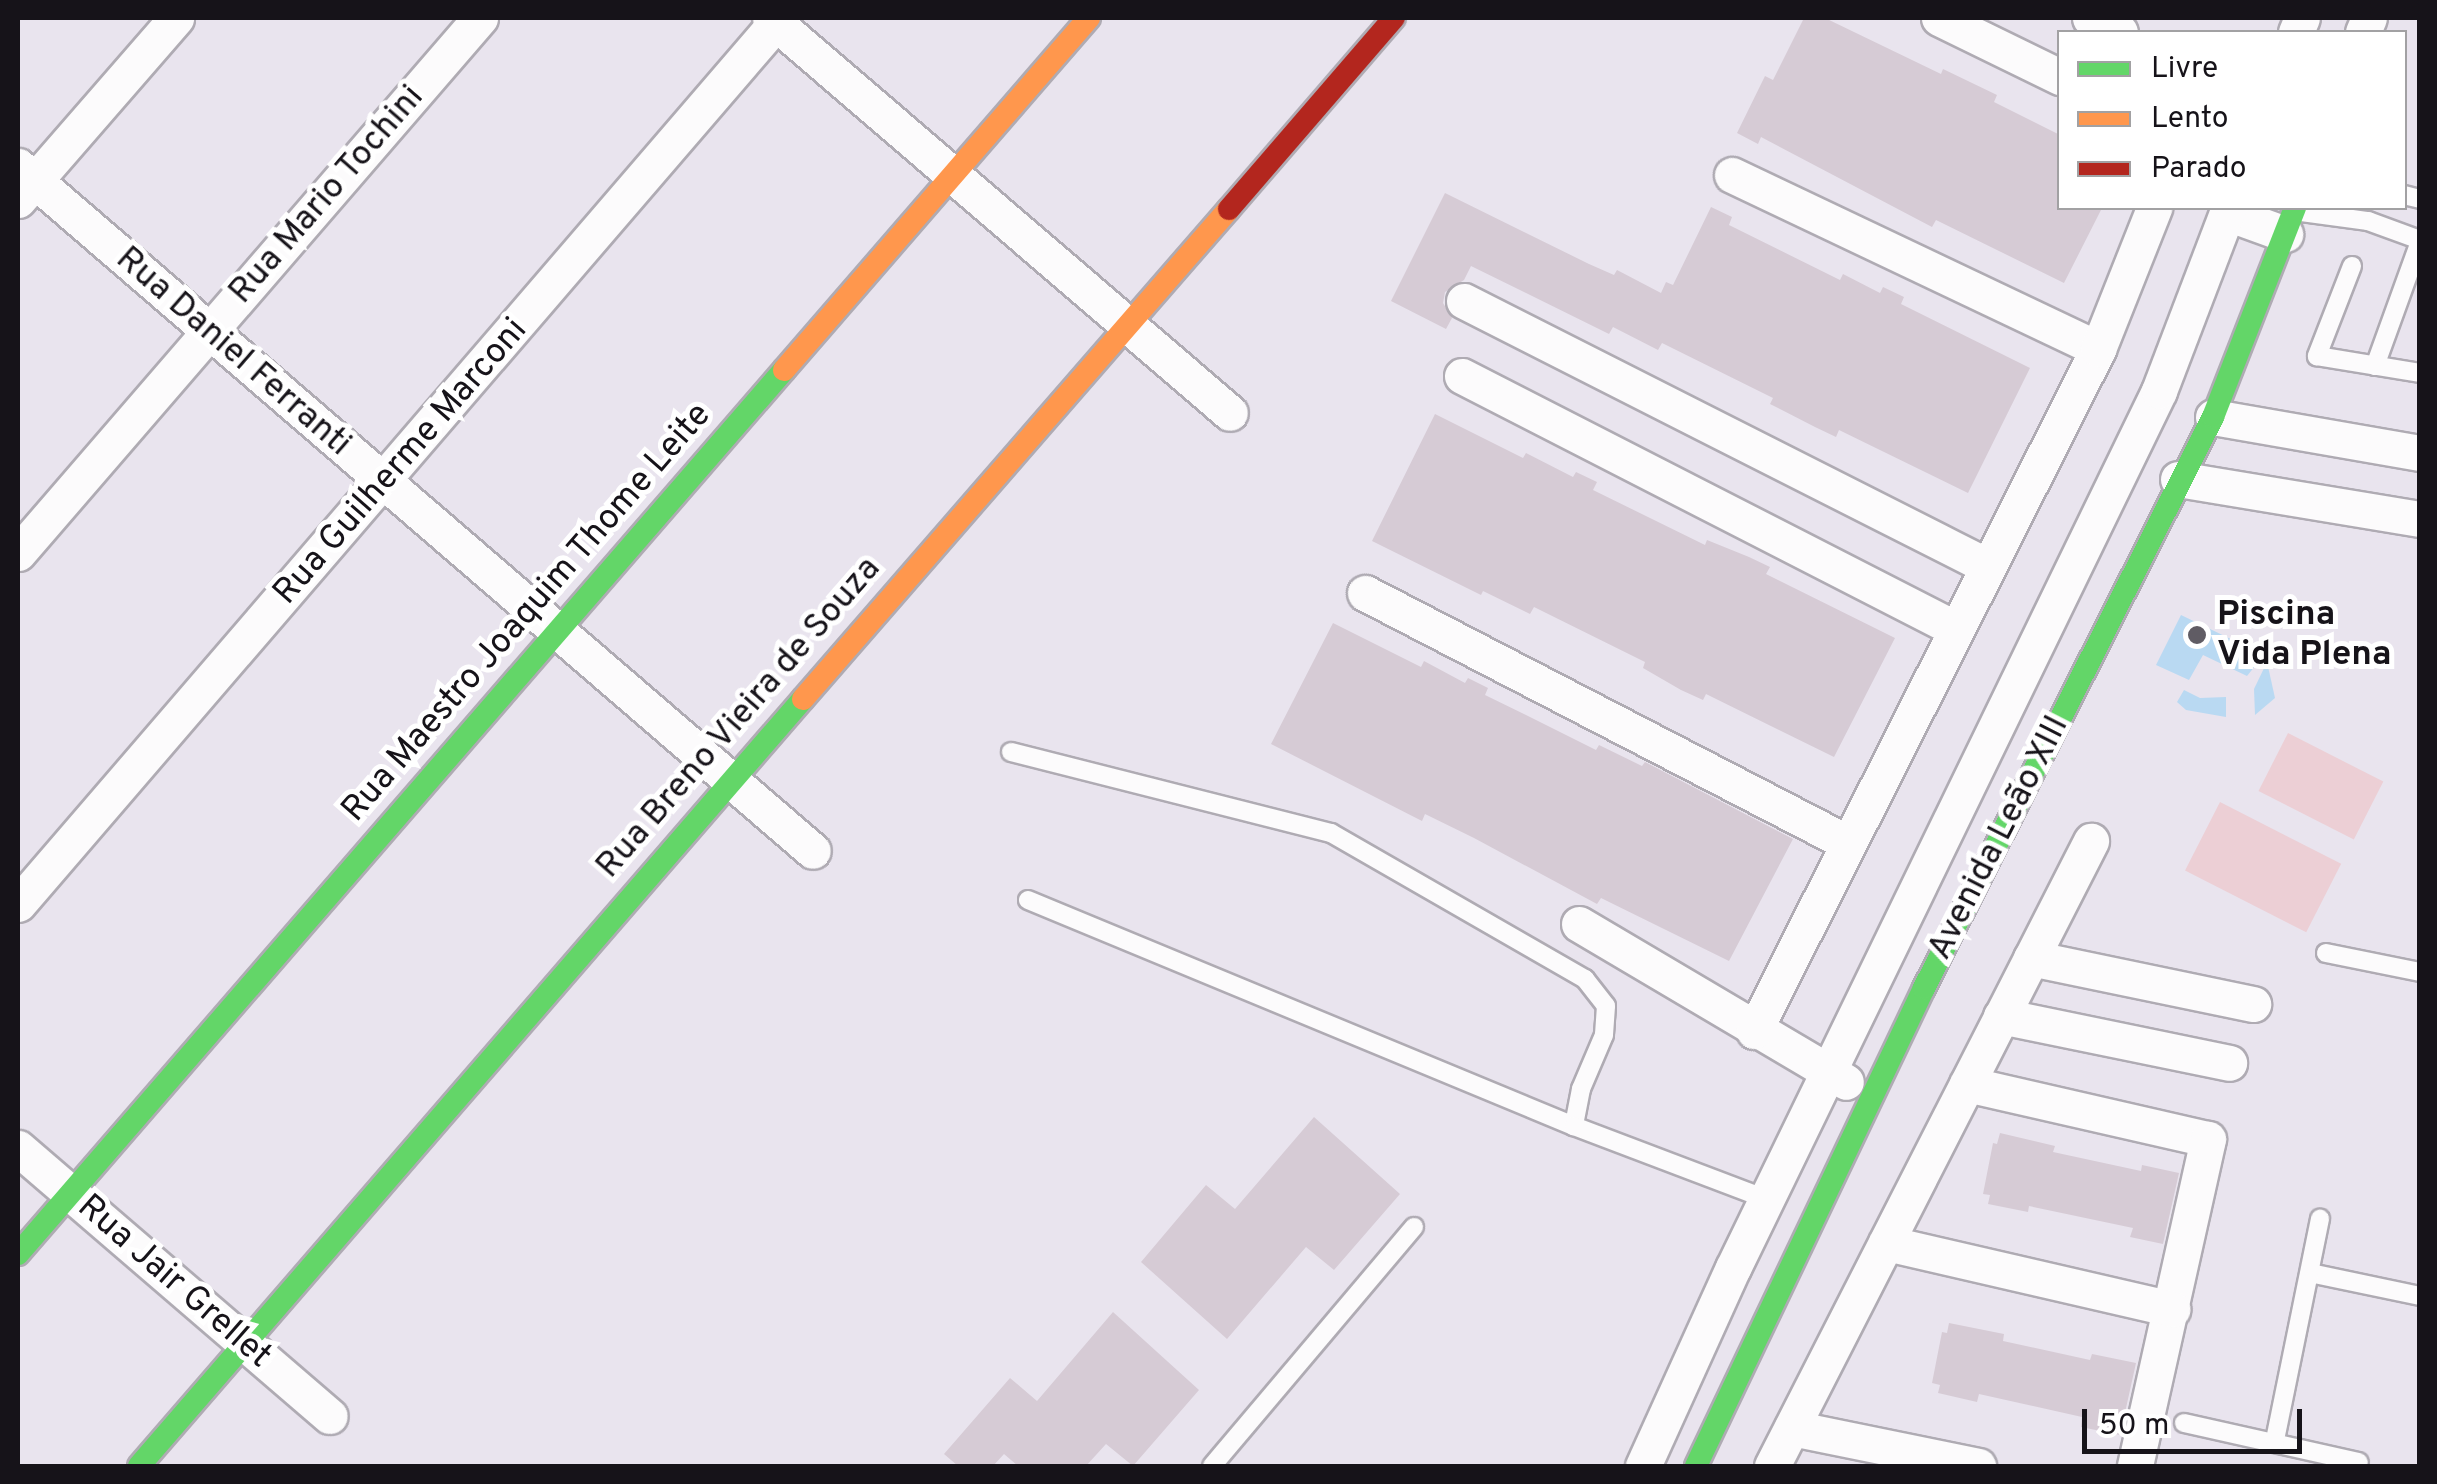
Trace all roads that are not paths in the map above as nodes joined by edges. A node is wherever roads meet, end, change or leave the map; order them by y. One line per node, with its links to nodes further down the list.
1 (176, 18): 12 (street)
2 (480, 18): 20 (street, Rua Mario Tochini)
3 (1089, 18): 10 (street, Rua Maestro Joaquim Thome Leite)
4 (1394, 18): 19 (street, Rua Breno Vieira de Souza)
5 (1938, 18): 9 (street)
6 (2090, 18): 8 (street)
7 (775, 19): 10 (street); 29 (street, Rua Guilherme Marconi)
8 (2116, 30)
9 (2057, 76)
10 (952, 174): 19 (street); 35 (street, Rua Maestro Joaquim Thome Leite)
11 (1732, 175): 21 (street)
12 (23, 182): 20 (street, Rua Daniel Ferranti)
13 (2153, 210): 21 (street)
14 (2228, 210): 15 (street); 51 (street, Avenida Leão XIII)
15 (2291, 217): 16 (lane); 26 (street, Avenida Leão XIII)
16 (2420, 241): 22 (lane)
17 (2352, 266): 22 (lane)
18 (1464, 301): 32 (street)
19 (1126, 323): 25 (street); 37 (street, Rua Breno Vieira de Souza)
20 (210, 331): 29 (street, Rua Daniel Ferranti); 31 (street, Rua Mario Tochini)
21 (2098, 349): 32 (street)
22 (2375, 366): 23 (lane)
23 (2420, 373)
24 (1462, 376): 34 (street)
25 (1230, 412)
26 (2213, 417): 27 (street); 28 (street, Avenida Leão XIII)
27 (2420, 453)
28 (2178, 480): 30 (street); 53 (street, Avenida Leão XIII)
29 (384, 483): 35 (street, Rua Daniel Ferranti); 42 (street, Rua Guilherme Marconi)
30 (2420, 519)
31 (18, 553)
32 (1985, 565): 34 (street)
33 (1365, 593): 39 (street)
34 (1954, 628): 39 (street)
35 (556, 634): 37 (street, Rua Daniel Ferranti); 56 (street, Rua Maestro Joaquim Thome Leite)
36 (1011, 752): 54 (lane)
37 (731, 782): 40 (street, Rua Daniel Ferranti); 65 (street, Rua Breno Vieira de Souza)
38 (2091, 841): 45 (street)
39 (1848, 843): 49 (street)
40 (813, 851)
41 (1028, 900): 54 (lane)
42 (18, 904)
43 (1578, 924): 49 (street)
44 (2326, 953): 46 (lane)
45 (2031, 958): 47 (street); 48 (street)
46 (2420, 972)
47 (2253, 1004)
48 (2002, 1016): 50 (street); 52 (street)
49 (1754, 1031): 51 (street)
50 (2229, 1063)
51 (1828, 1072): 53 (street); 57 (street, Avenida Leão XIII)
52 (1967, 1084): 60 (street); 64 (street)
53 (1873, 1097): 74 (street, Avenida Leão XIII)
54 (1574, 1126): 57 (lane)
55 (18, 1148): 56 (street, Rua Jair Grellet)
56 (70, 1193): 61 (street, Rua Maestro Joaquim Thome Leite); 65 (street, Rua Jair Grellet)
57 (1769, 1200): 73 (street, Avenida Leão XIII)
58 (2320, 1219): 62 (lane)
59 (1414, 1228): 72 (lane)
60 (1886, 1243): 64 (street); 68 (street)
61 (18, 1254)
62 (2310, 1273): 63 (lane); 69 (lane)
63 (2420, 1296)
64 (2172, 1310): 77 (street)
65 (245, 1344): 66 (street, Rua Jair Grellet); 71 (street, Rua Breno Vieira de Souza)
66 (330, 1416)
67 (2184, 1423): 69 (lane)
68 (1792, 1428): 75 (street); 76 (street)
69 (2275, 1440): 70 (lane)
70 (2359, 1462)
71 (139, 1466)
72 (1212, 1466)
73 (1643, 1466)
74 (1696, 1466)
75 (1772, 1466)
76 (1978, 1466)
77 (2135, 1466)

